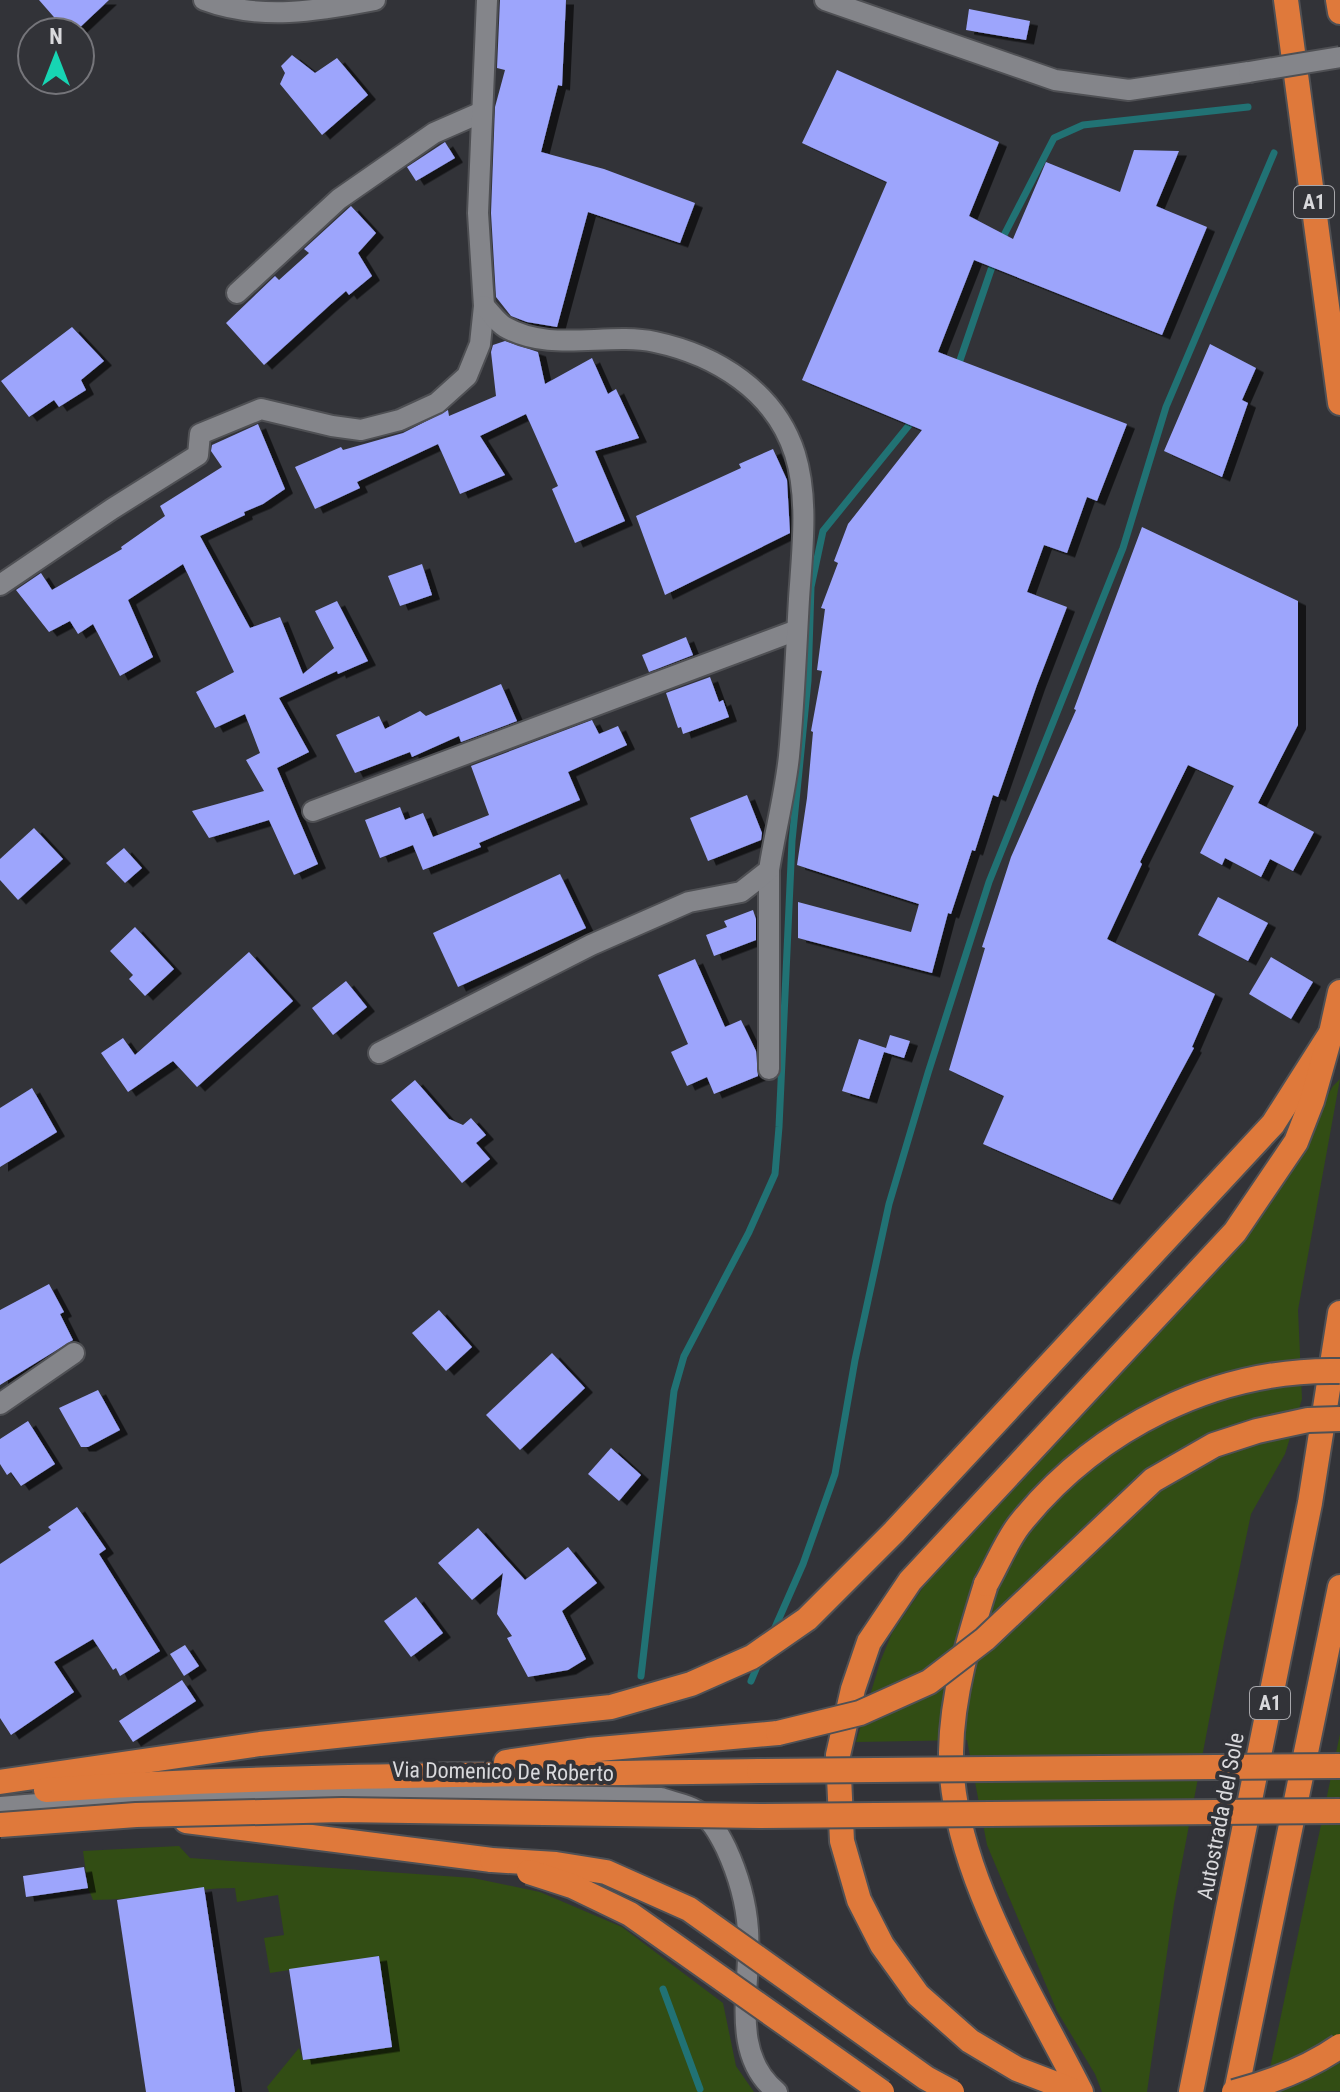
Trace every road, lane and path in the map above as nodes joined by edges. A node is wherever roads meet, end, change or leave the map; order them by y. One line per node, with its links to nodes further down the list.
1 (204, 0): 2 (street)
2 (375, 0)
3 (487, 0): 9 (street)
4 (825, 0): 8 (street, bridge)
5 (1286, 0): 12 (highway, A1)
6 (1338, 0): 7 (highway)
7 (1340, 12)
8 (1340, 57)
9 (482, 112): 10 (street); 11 (street)
10 (237, 293)
11 (484, 306): 13 (street); 14 (street)
12 (1340, 403)
13 (0, 585)
14 (797, 630): 15 (street); 16 (street)
15 (313, 811)
16 (769, 870): 19 (street); 20 (street)
17 (1340, 992): 18 (highway)
18 (1331, 1033): 29 (highway); 40 (highway)
19 (379, 1053)
20 (769, 1069)
21 (1340, 1313): 41 (highway, Autostrada del Sole / A1)
22 (74, 1353): 24 (street)
23 (1340, 1371): 40 (highway, bridge)
24 (0, 1404)
25 (1340, 1419): 28 (highway, bridge)
26 (1340, 1587): 42 (highway, A1)
27 (1340, 1766): 28 (highway, bridge)
28 (412, 1776): 30 (highway)
29 (0, 1782)
30 (0, 1793)
31 (0, 1807): 37 (street, Via Domenico De Roberto)
32 (1340, 1811): 33 (highway, bridge)
33 (136, 1815): 34 (highway, bridge); 35 (highway, bridge)
34 (0, 1825)
35 (492, 1860): 38 (highway, bridge); 39 (highway, bridge)
36 (1340, 2046): 42 (highway, bridge)
37 (777, 2092)
38 (882, 2092)
39 (952, 2092)
40 (1079, 2092)
41 (1191, 2092)
42 (1235, 2092)

